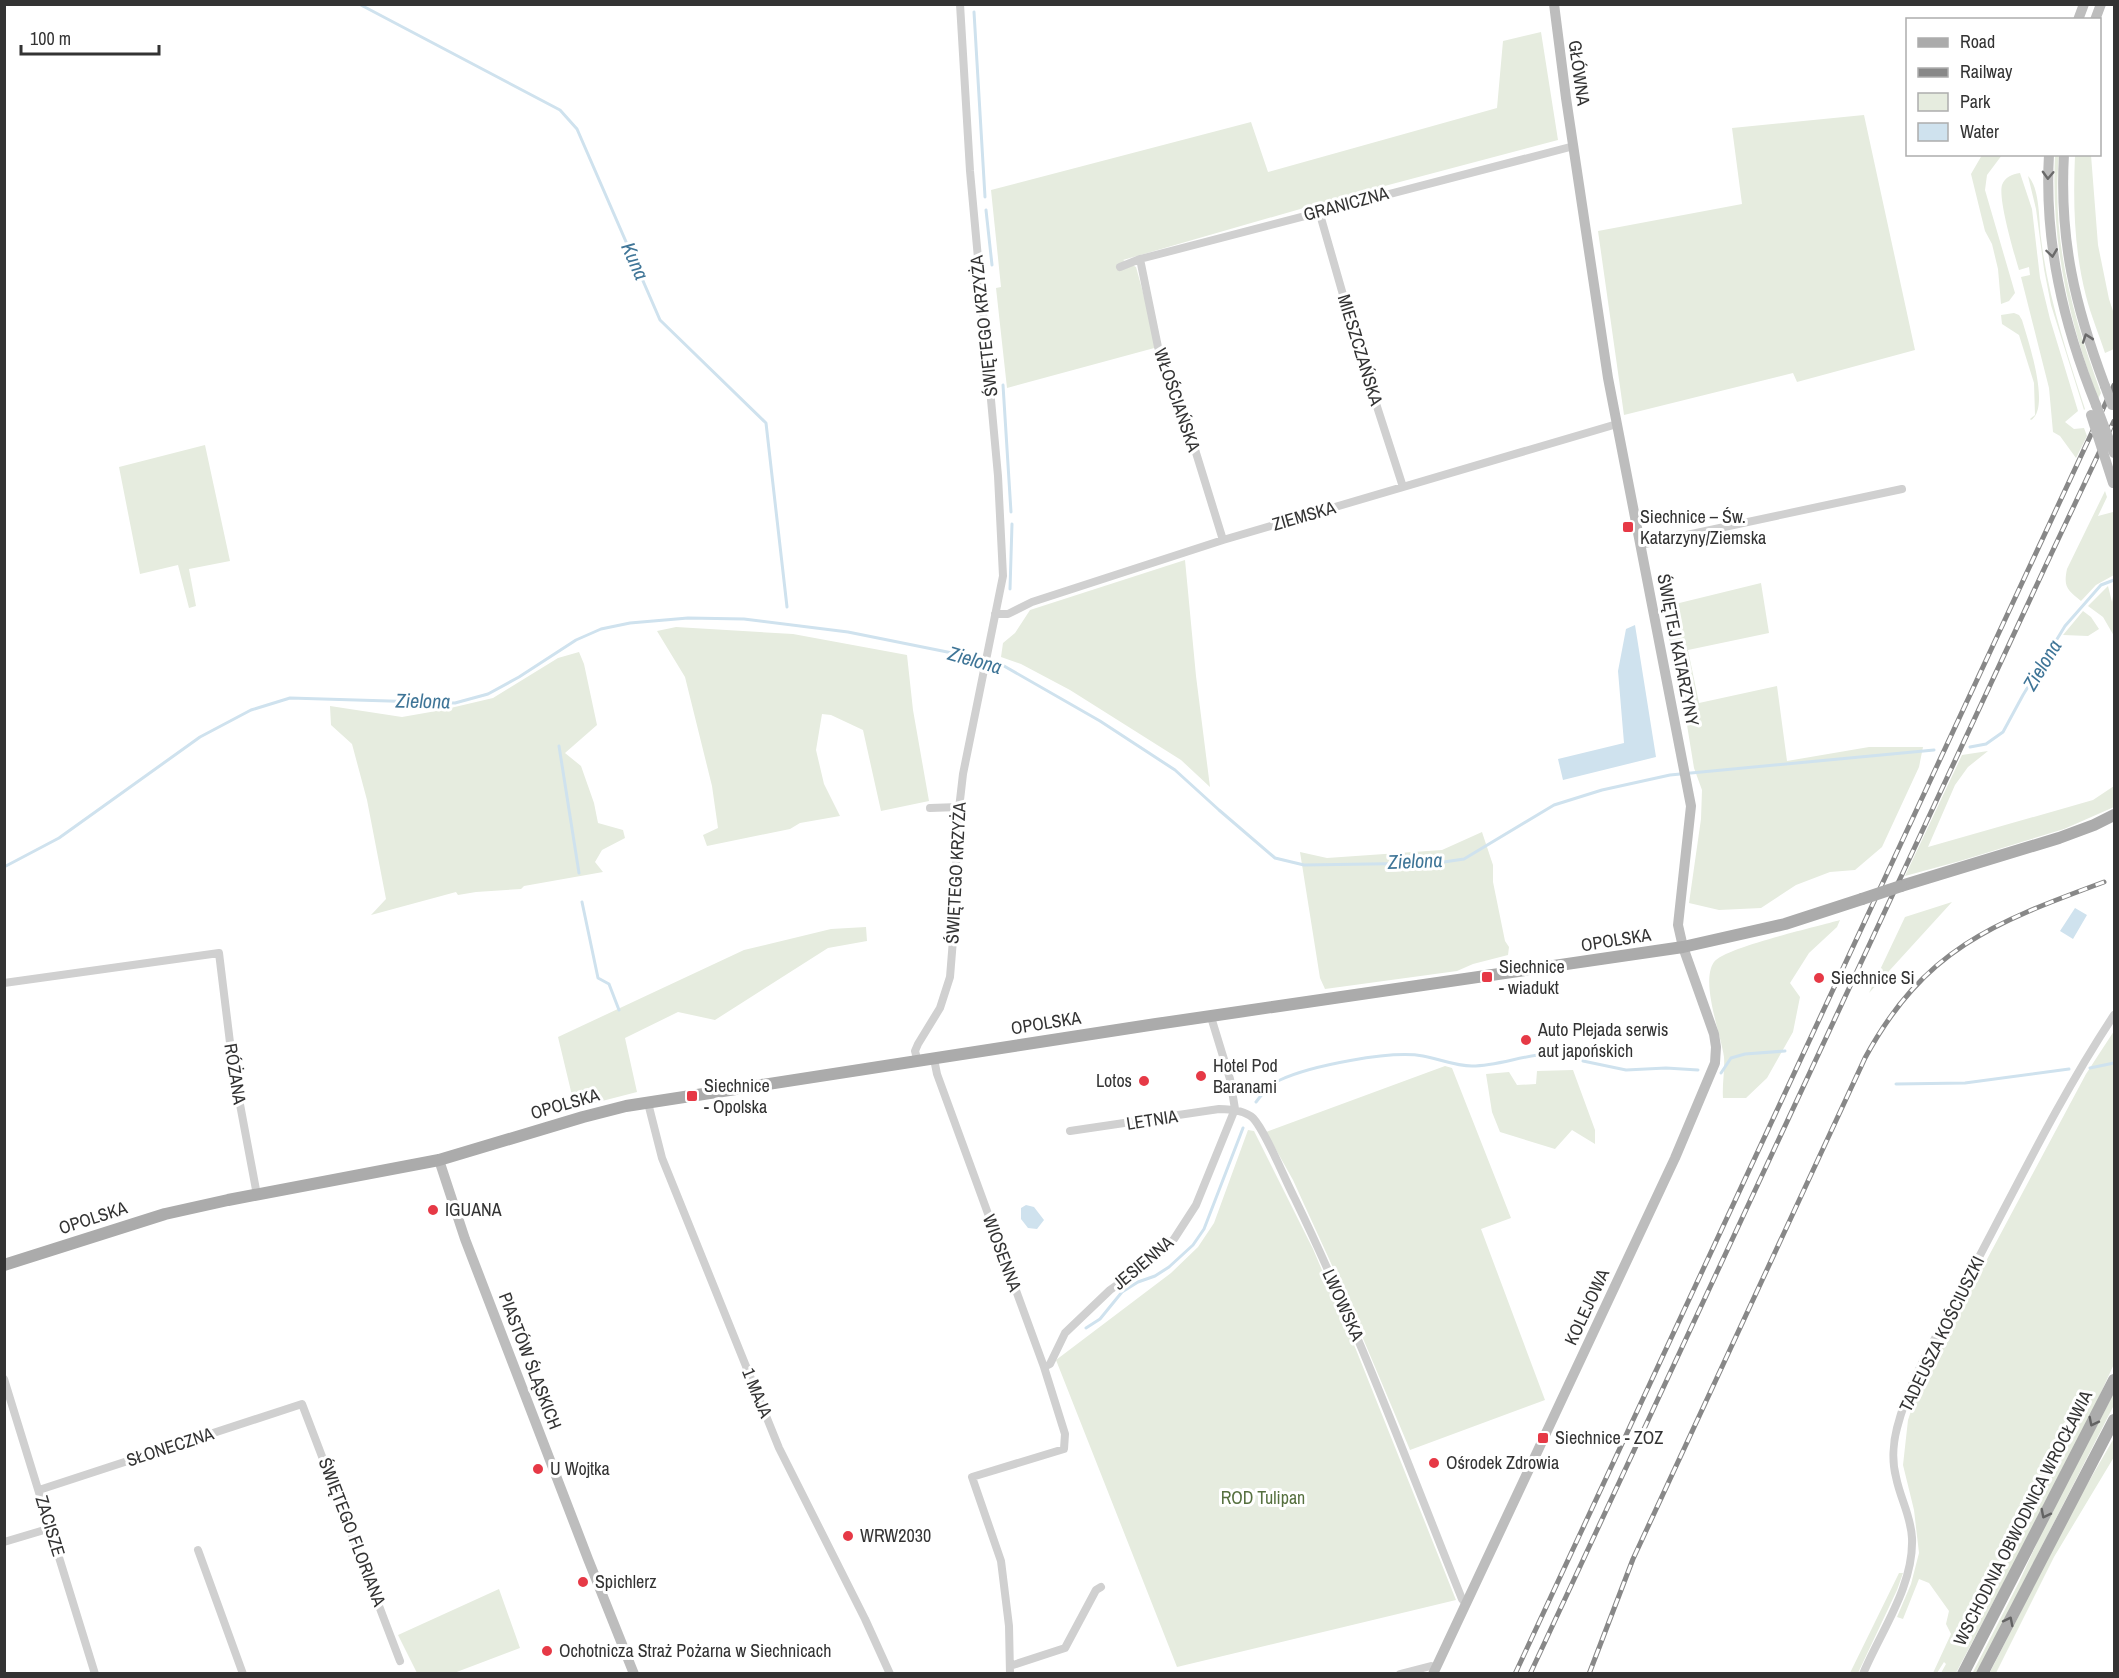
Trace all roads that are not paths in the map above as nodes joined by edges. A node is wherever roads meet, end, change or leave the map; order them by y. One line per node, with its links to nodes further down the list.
1 (960, 4): 18 (street, ŚWIĘTEGO KRZYŻA)
2 (1554, 4): 3 (street, GŁÓWNA)
3 (1574, 146): 6 (street, GRANICZNA); 11 (street, ŚWIĘTEJ KATARZYNY)
4 (2049, 156): 10 (street, one-way to 10)
5 (2064, 156): 9 (street, one-way to 5, bridge)
6 (1319, 212): 7 (street, GRANICZNA); 14 (street, MIESZCZAŃSKA)
7 (1140, 259): 8 (street, GRANICZNA); 16 (street, WŁOŚCIAŃSKA)
8 (1120, 267)
9 (2114, 408)
10 (2093, 410): 12 (street, bridge); 13 (street, bridge)
11 (1617, 424): 14 (street, ZIEMSKA); 17 (street, ŚWIĘTEJ KATARZYNY)
12 (2115, 453)
13 (2114, 484)
14 (1403, 487): 16 (street, ZIEMSKA)
15 (1902, 489): 17 (street)
16 (1223, 540): 18 (street, ZIEMSKA)
17 (1640, 545): 24 (street, ŚWIĘTEJ KATARZYNY)
18 (995, 614): 19 (street, ŚWIĘTEGO KRZYŻA)
19 (959, 807): 20 (street); 29 (street, ŚWIĘTEGO KRZYŻA)
20 (930, 808)
21 (2115, 815): 23 (main road, OPOLSKA)
22 (2115, 822): 23 (main road, OPOLSKA)
23 (2094, 825): 24 (main road, OPOLSKA, bridge)
24 (1683, 947): 27 (main road, OPOLSKA); 46 (street, KOLEJOWA)
25 (4, 983): 34 (street, RÓŻANA)
26 (2115, 1015): 55 (street, TADEUSZA KOŚCIUSZKI)
27 (1211, 1017): 28 (main road, OPOLSKA); 31 (street)
28 (934, 1059): 29 (main road, OPOLSKA); 36 (street, WIOSENNA)
29 (918, 1062): 30 (main road, OPOLSKA)
30 (648, 1103): 33 (main road, OPOLSKA); 53 (street, 1 MAJA)
31 (1235, 1109): 32 (street, LETNIA); 36 (street, JESIENNA); 46 (street, LWOWSKA)
32 (1070, 1131)
33 (439, 1160): 34 (main road, OPOLSKA); 52 (street, PIASTÓW ŚLĄSKICH)
34 (257, 1195): 35 (main road, OPOLSKA)
35 (4, 1265)
36 (1044, 1367): 48 (street, WIOSENNA)
37 (4, 1379): 41 (street, ZACISZE)
38 (2115, 1380): 56 (main road, WSCHODNIA OBWODNICA WROCŁAWIA, one-way to 56)
39 (302, 1404): 41 (street, SŁONECZNA); 47 (street, ŚWIĘTEGO FLORIANA)
40 (2115, 1420): 57 (main road, WSCHODNIA OBWODNICA WROCŁAWIA, one-way to 40)
41 (39, 1490): 42 (street, ZACISZE)
42 (51, 1528): 43 (street); 50 (street, ZACISZE)
43 (4, 1542)
44 (198, 1550): 51 (street)
45 (1101, 1587): 48 (street)
46 (1466, 1604): 49 (street, KOLEJOWA)
47 (400, 1661)
48 (1010, 1670)
49 (1434, 1671): 54 (street)
50 (95, 1674)
51 (243, 1674)
52 (634, 1674)
53 (890, 1674)
54 (1400, 1674)
55 (1863, 1674)
56 (1963, 1674)
57 (1982, 1674)

